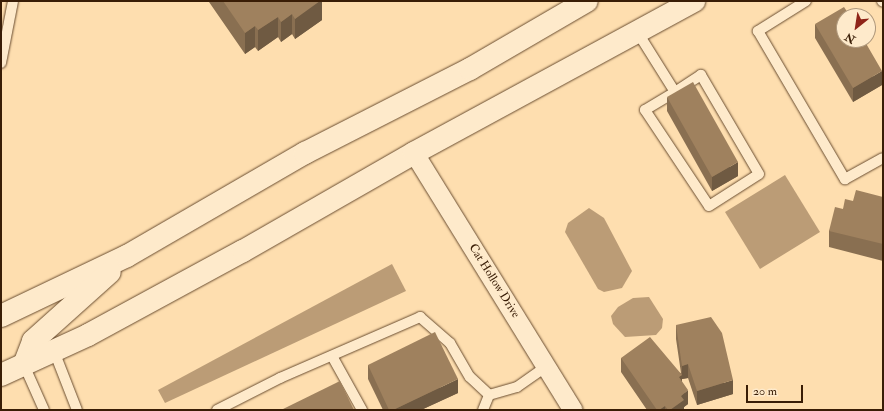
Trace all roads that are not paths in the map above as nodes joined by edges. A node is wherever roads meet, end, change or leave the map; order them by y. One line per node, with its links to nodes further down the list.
1 (13, 1): 6 (lane)
2 (587, 1): 10 (main road)
3 (694, 1): 5 (main road)
4 (806, 1): 9 (lane)
5 (638, 33): 7 (lane); 8 (main road)
6 (1, 63)
7 (675, 92): 7 (lane)
8 (414, 153): 12 (main road); 15 (street, Cat Hollow Drive)
9 (883, 158)
10 (128, 256): 11 (main road); 14 (main road)
11 (1, 316)
12 (54, 351): 14 (main road); 18 (lane)
13 (332, 356): 17 (lane); 20 (lane); 21 (lane)
14 (24, 365): 16 (main road); 19 (lane)
15 (546, 367): 17 (lane); 23 (street, Cat Hollow Drive)
16 (1, 375)
17 (489, 394): 22 (lane)
18 (73, 409)
19 (44, 410)
20 (217, 410)
21 (362, 410)
22 (483, 410)
23 (573, 410)

